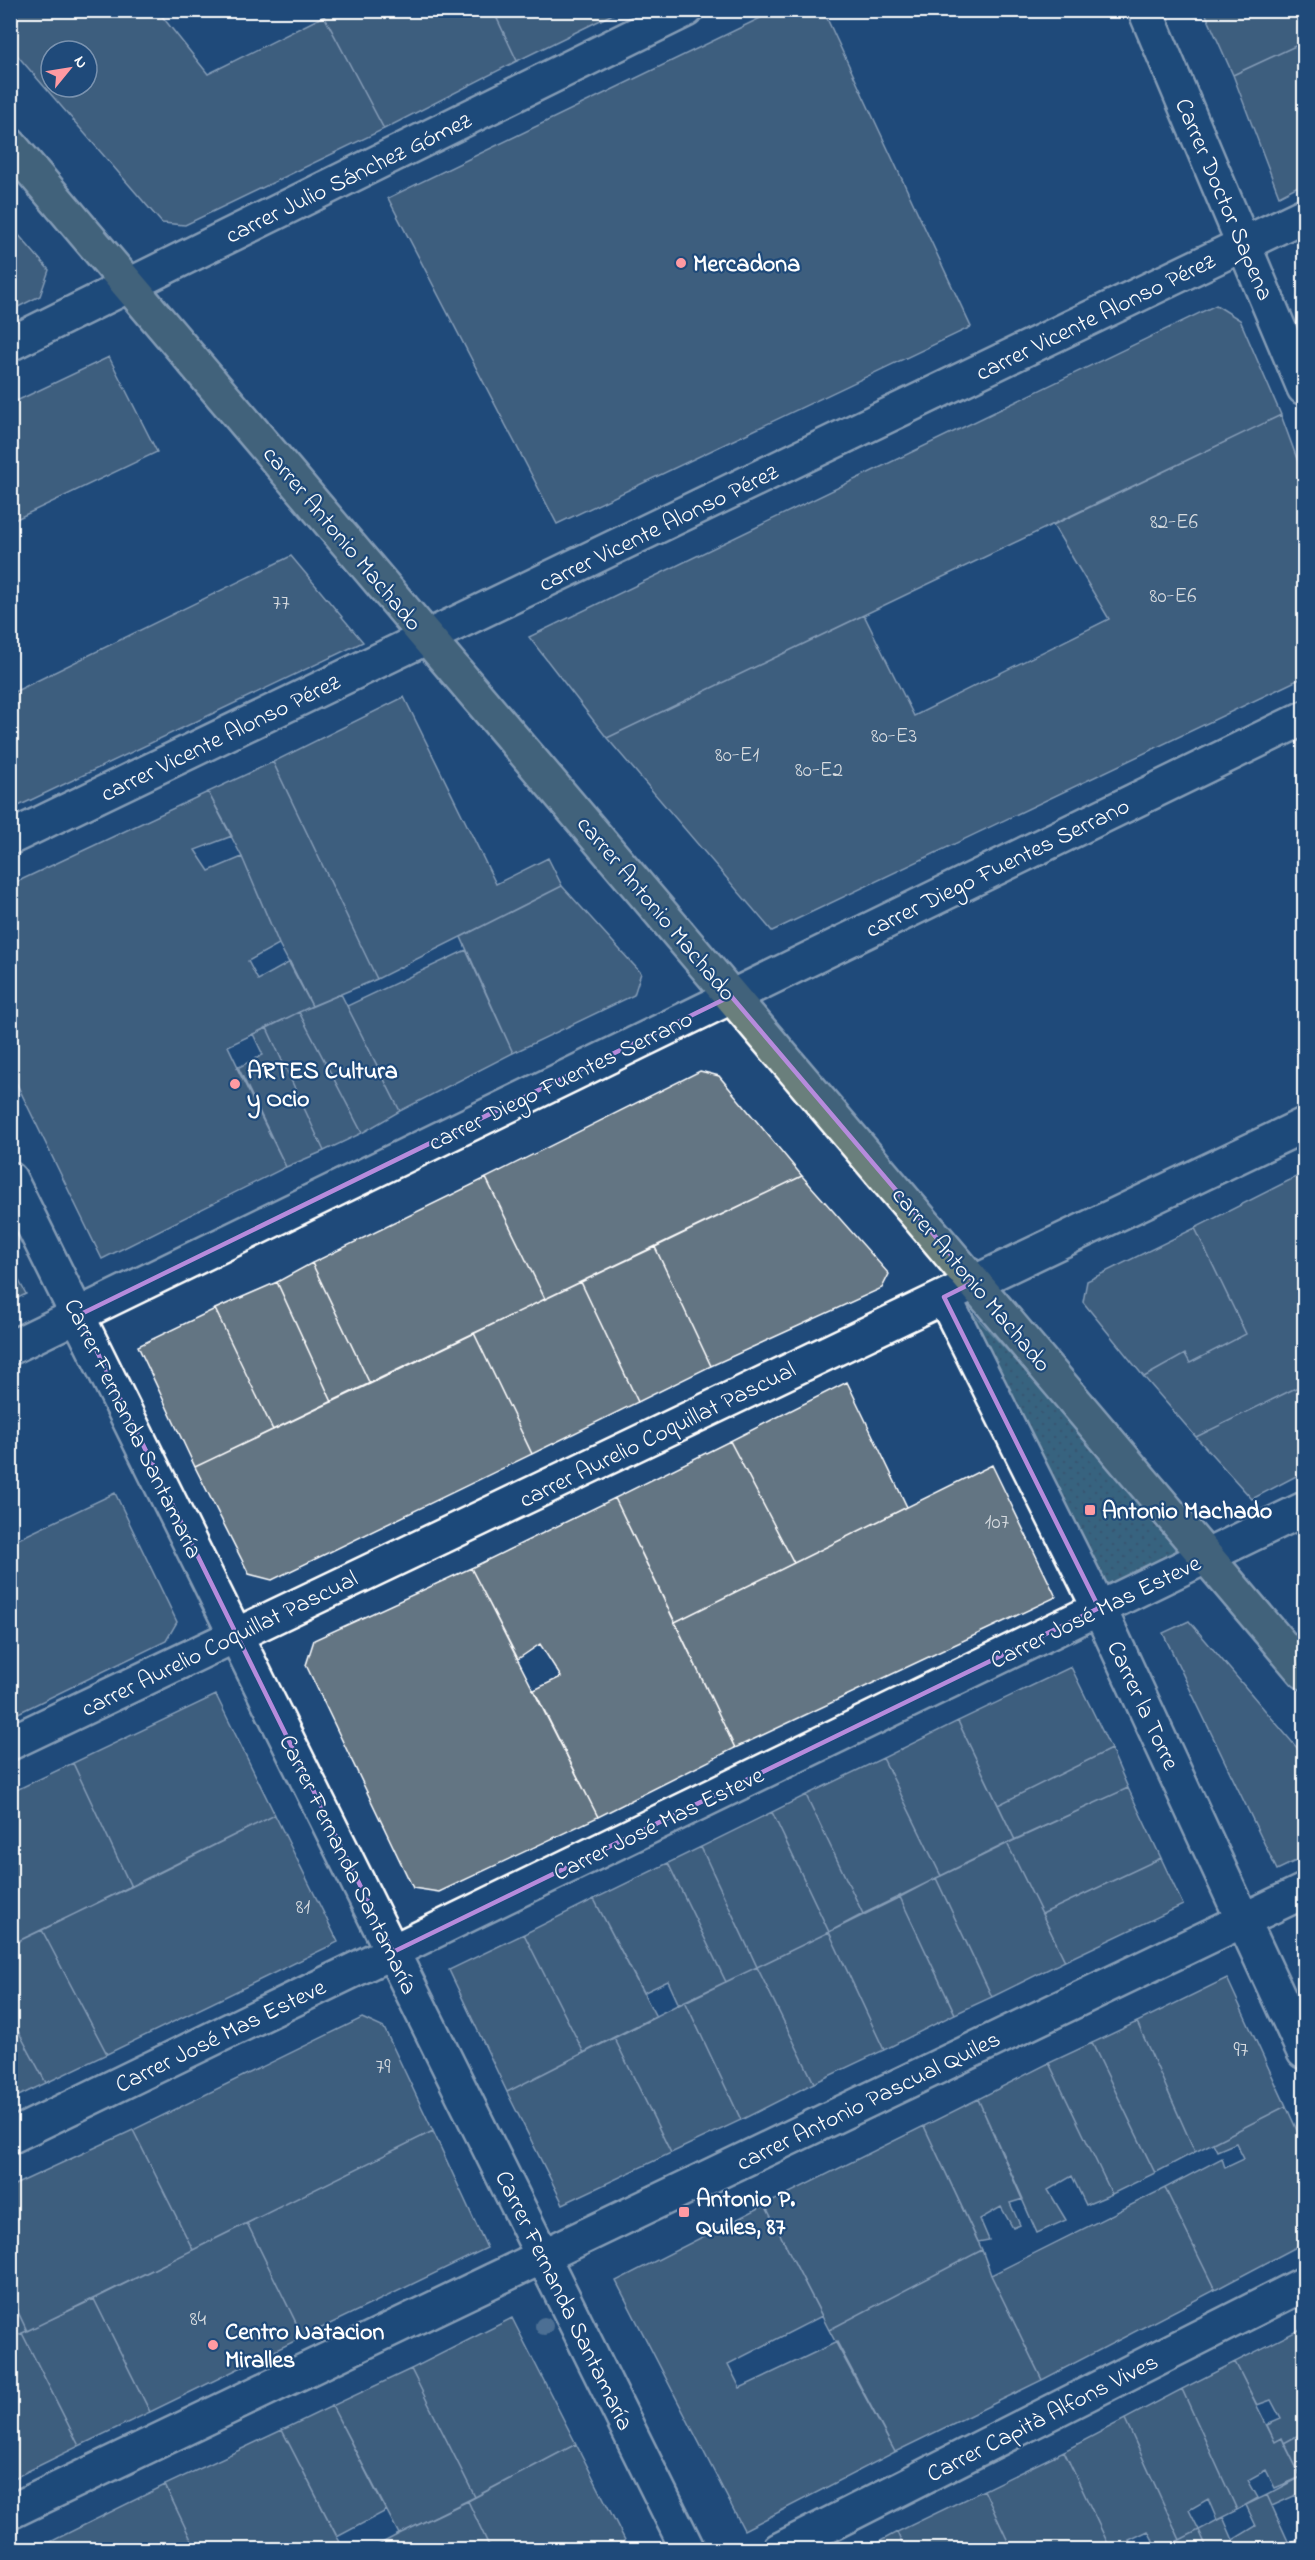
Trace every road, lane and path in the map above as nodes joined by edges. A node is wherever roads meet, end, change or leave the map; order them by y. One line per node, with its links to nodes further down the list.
1 (686, 10): 6 (street, carrer Julio Sánchez Gómez)
2 (1145, 10): 5 (street, Carrer Doctor Sapena)
3 (10, 145): 6 (main road, carrer Antonio Machado)
4 (1305, 215): 5 (street, carrer Vicente Alonso Pérez)
5 (1244, 244): 8 (street, Carrer Doctor Sapena); 9 (street, carrer Vicente Alonso Pérez)
6 (129, 285): 7 (street, carrer Julio Sánchez Gómez); 9 (main road, carrer Antonio Machado)
7 (10, 344)
8 (1305, 388)
9 (428, 637): 11 (street, carrer Vicente Alonso Pérez); 12 (main road, carrer Antonio Machado)
10 (1305, 718): 12 (street, carrer Diego Fuentes Serrano)
11 (10, 838)
12 (731, 996): 15 (main road, carrer Antonio Machado); 17 (street, carrer Diego Fuentes Serrano)
13 (1305, 1125): 15 (street, carrer Aurelio Coquillat Pascual)
14 (10, 1179): 17 (street, Carrer Fernanda Santamaría)
15 (974, 1282): 16 (street, carrer Aurelio Coquillat Pascual); 20 (main road, carrer Antonio Machado)
16 (944, 1297): 21 (street, Carrer la Torre); 22 (street, carrer Aurelio Coquillat Pascual)
17 (79, 1315): 18 (street, carrer Diego Fuentes Serrano); 22 (street, Carrer Fernanda Santamaría)
18 (10, 1348)
19 (1305, 1509): 20 (street, Carrer José Mas Esteve)
20 (1206, 1556): 21 (street, Carrer José Mas Esteve); 23 (main road, carrer Antonio Machado)
21 (1100, 1608): 26 (street, Carrer la Torre); 27 (street, Carrer José Mas Esteve)
22 (237, 1635): 24 (street, carrer Aurelio Coquillat Pascual); 27 (street, Carrer Fernanda Santamaría)
23 (1305, 1672)
24 (10, 1743)
25 (1305, 1891): 26 (street, carrer Antonio Pascual Quiles)
26 (1244, 1920): 28 (street, Carrer la Torre); 30 (street, carrer Antonio Pascual Quiles)
27 (393, 1952): 29 (street, Carrer José Mas Esteve); 30 (street, Carrer Fernanda Santamaría)
28 (1305, 2052)
29 (10, 2137)
30 (543, 2256): 32 (street, carrer Antonio Pascual Quiles); 33 (street, Carrer Fernanda Santamaría)
31 (1305, 2284): 34 (street, Carrer Capità Alfons Vives)
32 (10, 2512)
33 (688, 2550)
34 (779, 2550)

